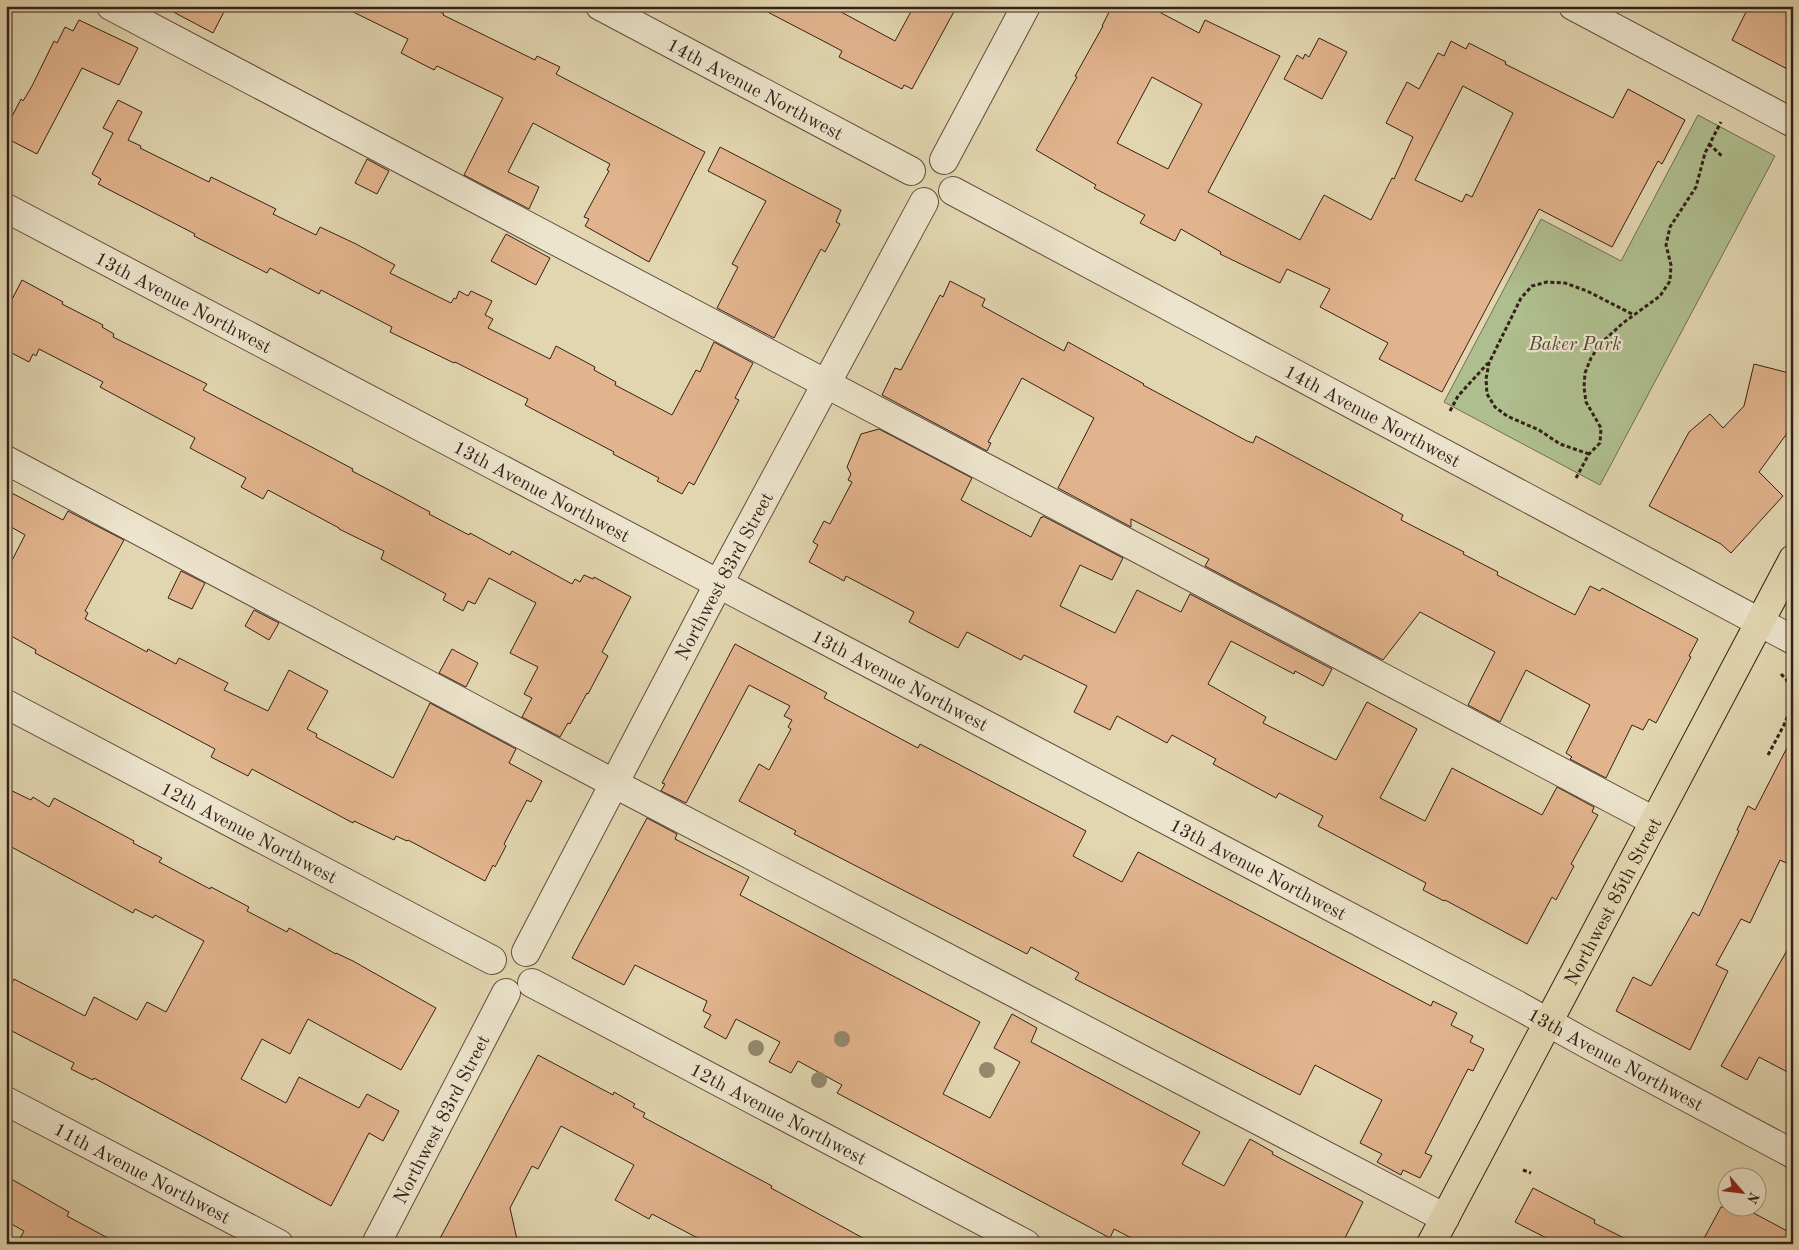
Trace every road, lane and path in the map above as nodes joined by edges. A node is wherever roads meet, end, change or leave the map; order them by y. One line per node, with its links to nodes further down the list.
1 (111, 6): 16 (street)
2 (600, 6): 10 (street, 14th Avenue Northwest)
3 (1026, 6): 9 (street)
4 (1573, 6): 6 (street)
5 (1721, 122): 7 (path)
6 (1793, 123)
7 (1709, 144): 8 (path); 14 (path)
8 (1724, 157)
9 (944, 160): 10 (street); 11 (street)
10 (911, 170): 12 (street)
11 (953, 191): 12 (street); 23 (street, 14th Avenue Northwest)
12 (924, 202): 16 (street, Northwest 83rd Street)
13 (6, 208): 22 (street, 13th Avenue Northwest)
14 (1634, 315): 15 (path); 18 (path)
15 (1489, 363): 17 (path); 18 (path)
16 (825, 384): 22 (street, Northwest 83rd Street); 31 (street)
17 (1450, 411)
18 (1589, 454): 20 (path)
19 (6, 460): 30 (street)
20 (1576, 478)
21 (1793, 559): 23 (main road, Northwest 85th Street)
22 (719, 583): 30 (street, Northwest 83rd Street); 36 (street, 13th Avenue Northwest)
23 (1760, 622): 24 (street, 14th Avenue Northwest); 31 (main road, Northwest 85th Street)
24 (1793, 640)
25 (1781, 674): 26 (path)
26 (1793, 696)
27 (1793, 703): 29 (path)
28 (6, 704): 33 (street, 12th Avenue Northwest)
29 (1768, 755)
30 (615, 784): 32 (street, Northwest 83rd Street); 41 (street)
31 (1654, 821): 36 (main road, Northwest 85th Street)
32 (526, 952): 33 (street); 34 (street)
33 (492, 960): 35 (street)
34 (532, 983): 35 (street); 44 (street, 12th Avenue Northwest)
35 (506, 993): 43 (street, Northwest 83rd Street)
36 (1549, 1021): 38 (street, 13th Avenue Northwest); 41 (main road, Northwest 85th Street)
37 (6, 1101): 42 (street, 11th Avenue Northwest)
38 (1793, 1154)
39 (1523, 1170): 40 (path)
40 (1531, 1174)
41 (1445, 1218): 45 (main road, Northwest 85th Street)
42 (279, 1244)
43 (376, 1244)
44 (1026, 1244)
45 (1431, 1244)

